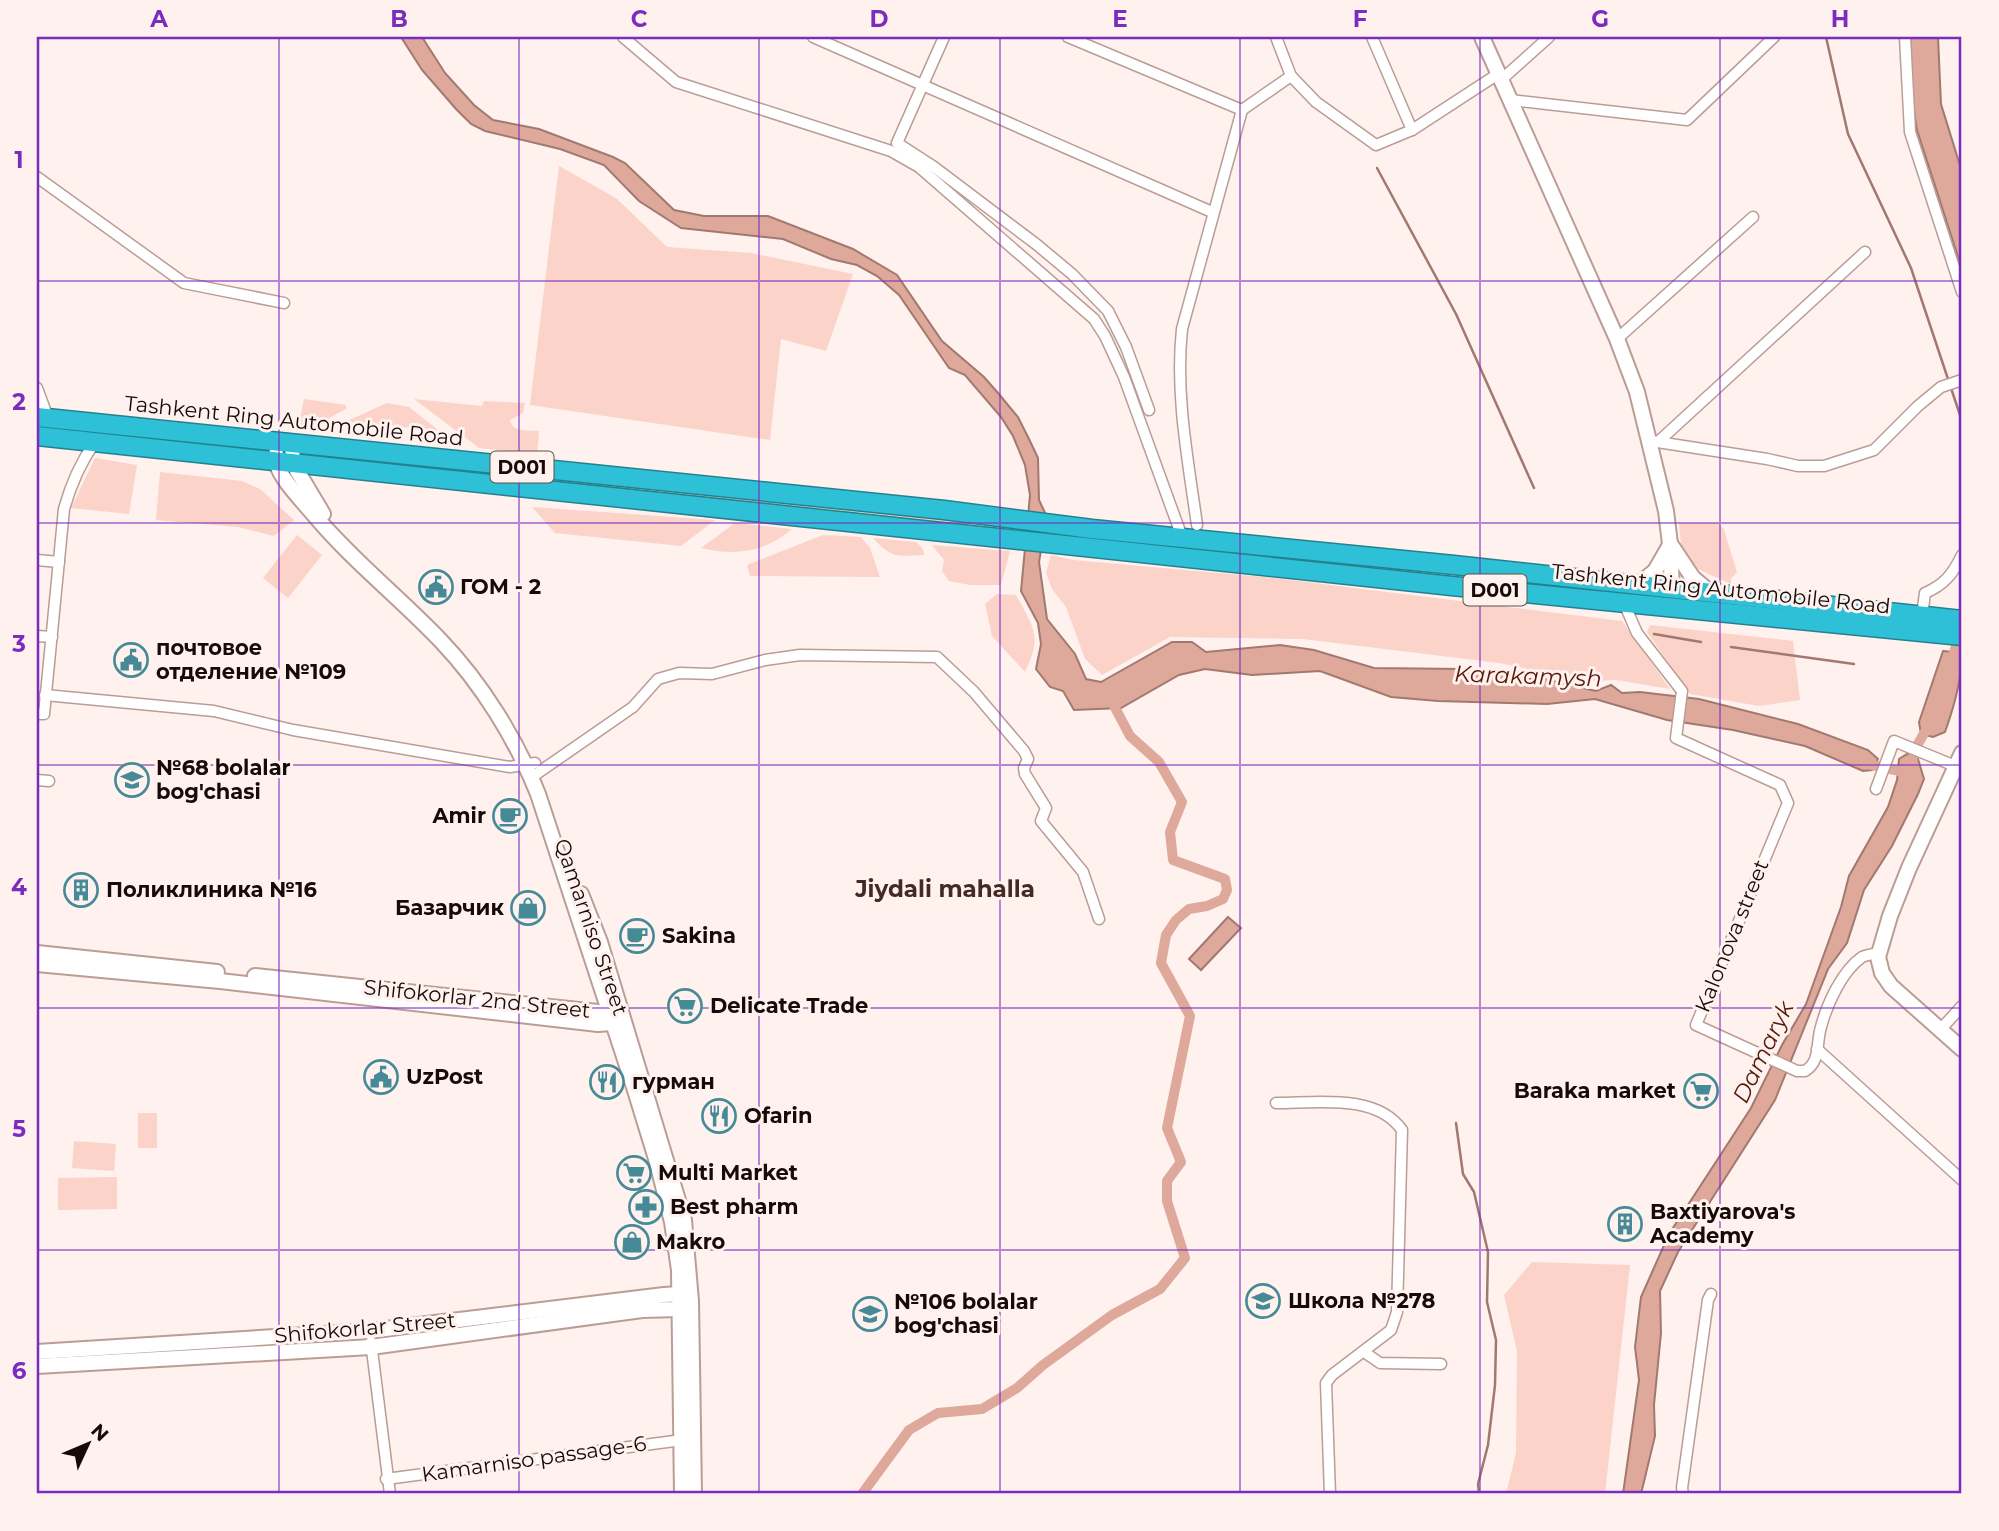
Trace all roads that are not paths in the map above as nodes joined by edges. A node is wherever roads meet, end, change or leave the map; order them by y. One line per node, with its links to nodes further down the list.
1 (623, 37): 40 (street)
2 (813, 37): 13 (street)
3 (944, 37): 13 (street)
4 (1068, 37): 15 (street)
5 (1276, 37): 11 (street)
6 (1372, 37): 16 (street)
7 (1482, 37): 12 (main road)
8 (1549, 37): 12 (street)
9 (1774, 37): 14 (street)
10 (1905, 37): 21 (street)
11 (1291, 76): 15 (street); 16 (street)
12 (1500, 77): 14 (main road); 16 (street)
13 (922, 85): 18 (street); 26 (street)
14 (1510, 100): 23 (main road)
15 (1242, 110): 18 (street)
16 (1412, 130)
17 (37, 177): 22 (street)
18 (1212, 212): 38 (street)
19 (1753, 217): 23 (street)
20 (1865, 252): 31 (street)
21 (1962, 292)
22 (284, 303)
23 (1617, 339): 31 (main road)
24 (1962, 380): 31 (street)
25 (37, 388): 27 (street)
26 (1149, 410)
27 (43, 418): 28 (highway, Tashkent Ring Automobile Road / D001)
28 (97, 423): 29 (highway, Tashkent Ring Automobile Road / D001); 32 (highway)
29 (158, 429): 33 (highway, Tashkent Ring Automobile Road / D001); 34 (highway)
30 (37, 436): 32 (highway, Tashkent Ring Automobile Road / D001)
31 (1654, 441): 41 (main road)
32 (95, 442): 34 (highway, Tashkent Ring Automobile Road / D001); 44 (street)
33 (285, 443): 35 (main road); 36 (highway, Tashkent Ring Automobile Road / D001)
34 (156, 449): 35 (highway, Tashkent Ring Automobile Road / D001)
35 (283, 461): 37 (highway, Tashkent Ring Automobile Road / D001); 61 (main road, Qamarniso Street)
36 (649, 480): 37 (highway); 39 (highway, Tashkent Ring Automobile Road / D001)
37 (647, 501): 39 (highway, Tashkent Ring Automobile Road / D001)
38 (1197, 524)
39 (1059, 534): 40 (highway, Tashkent Ring Automobile Road / D001); 47 (highway, Tashkent Ring Automobile Road / D001)
40 (1182, 537): 45 (highway, Tashkent Ring Automobile Road / D001)
41 (1671, 544): 46 (main road); 48 (main road); 49 (main road)
42 (1962, 555): 53 (street)
43 (37, 559): 44 (street)
44 (59, 562): 56 (street)
45 (1454, 565): 46 (highway, Tashkent Ring Automobile Road / D001); 47 (highway)
46 (1638, 585): 48 (highway, Tashkent Ring Automobile Road / D001)
47 (1452, 586): 50 (highway, Tashkent Ring Automobile Road / D001)
48 (1672, 589): 49 (highway, Tashkent Ring Automobile Road / D001); 51 (highway)
49 (1711, 593): 53 (highway, Tashkent Ring Automobile Road / D001)
50 (1624, 603): 51 (highway, Tashkent Ring Automobile Road / D001); 72 (street, Kalonova street)
51 (1670, 607): 53 (highway, Tashkent Ring Automobile Road / D001)
52 (1962, 621): 53 (highway, Tashkent Ring Automobile Road / D001)
53 (1929, 622): 55 (highway, Tashkent Ring Automobile Road / D001)
54 (37, 636): 56 (street)
55 (1962, 636)
56 (52, 638): 57 (street)
57 (46, 695): 58 (street); 61 (street)
58 (37, 714)
59 (1962, 752): 60 (main road)
60 (1955, 766): 64 (street); 67 (main road)
61 (533, 770): 65 (street); 70 (main road, Qamarniso Street)
62 (37, 780): 63 (street)
63 (49, 781)
64 (1876, 789)
65 (1099, 919)
66 (37, 953): 70 (main road, Shifokorlar 2nd Street)
67 (1878, 953): 71 (main road); 72 (street)
68 (37, 964): 70 (main road, Shifokorlar 2nd Street)
69 (1962, 1006): 71 (street)
70 (615, 1017): 77 (main road, Qamarniso Street)
71 (1940, 1030): 73 (main road)
72 (1818, 1049): 75 (street)
73 (1962, 1049)
74 (1276, 1103): 81 (street)
75 (1962, 1180)
76 (1711, 1294): 90 (street)
77 (684, 1301): 78 (main road, Shifokorlar Street); 79 (main road, Shifokorlar Street); 84 (main road, Qamarniso Street); 88 (main road, Qamarniso Street)
78 (369, 1331): 79 (street); 80 (main road, Shifokorlar Street)
79 (371, 1347): 83 (main road, Shifokorlar Street); 85 (street)
80 (37, 1352)
81 (1364, 1352): 82 (street); 89 (street)
82 (1441, 1364)
83 (37, 1366)
84 (682, 1440): 85 (street, Kamarniso passage-6); 87 (main road, Qamarniso Street)
85 (387, 1479): 86 (street)
86 (390, 1494)
87 (682, 1494)
88 (694, 1494)
89 (1330, 1494)
90 (1683, 1494)

